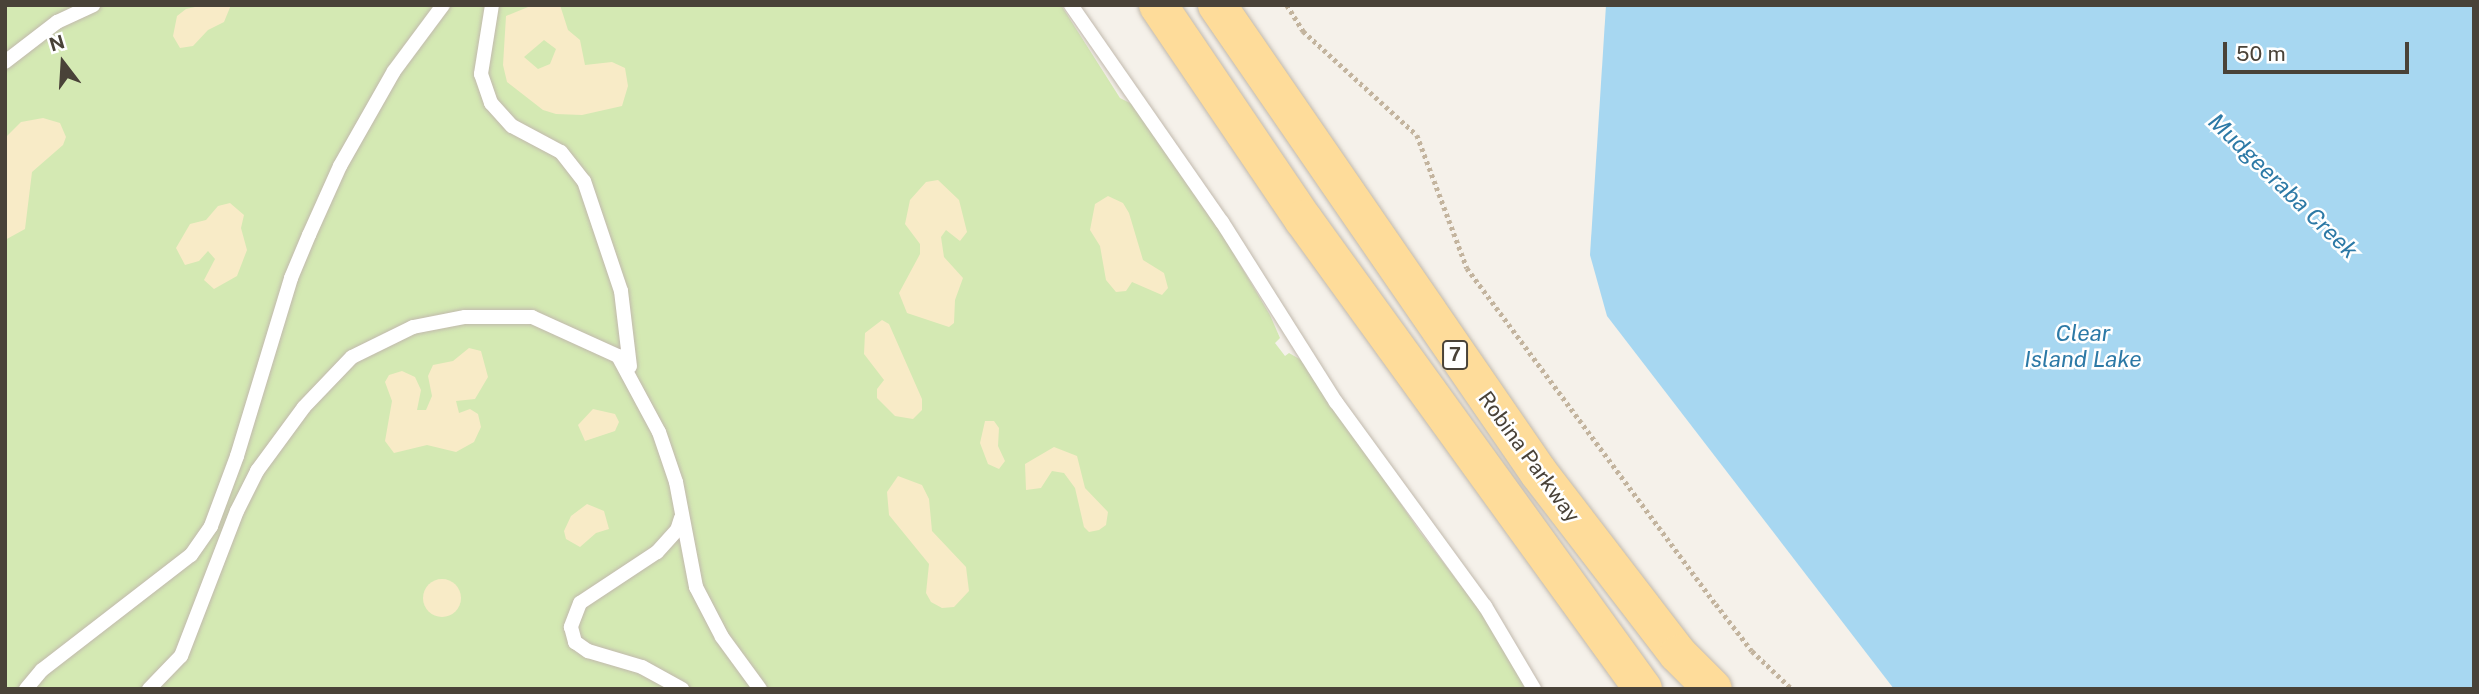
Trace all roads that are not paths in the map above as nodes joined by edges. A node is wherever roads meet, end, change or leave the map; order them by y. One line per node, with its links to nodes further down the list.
1 (93, 5): 7 (lane)
2 (443, 5): 14 (lane)
3 (492, 5): 8 (lane)
4 (1071, 5): 18 (lane)
5 (1158, 5): 19 (main road, Robina Parkway / 7)
6 (1217, 5): 20 (main road, Robina Parkway / 7)
7 (5, 62)
8 (623, 330): 9 (lane); 10 (lane)
9 (597, 345): 10 (lane); 15 (lane)
10 (638, 387): 11 (lane)
11 (681, 516): 12 (lane); 13 (lane)
12 (664, 546): 13 (lane); 16 (lane)
13 (691, 566): 17 (lane)
14 (26, 689)
15 (149, 689)
16 (682, 689)
17 (760, 689)
18 (1534, 689)
19 (1643, 689)
20 (1713, 689)

